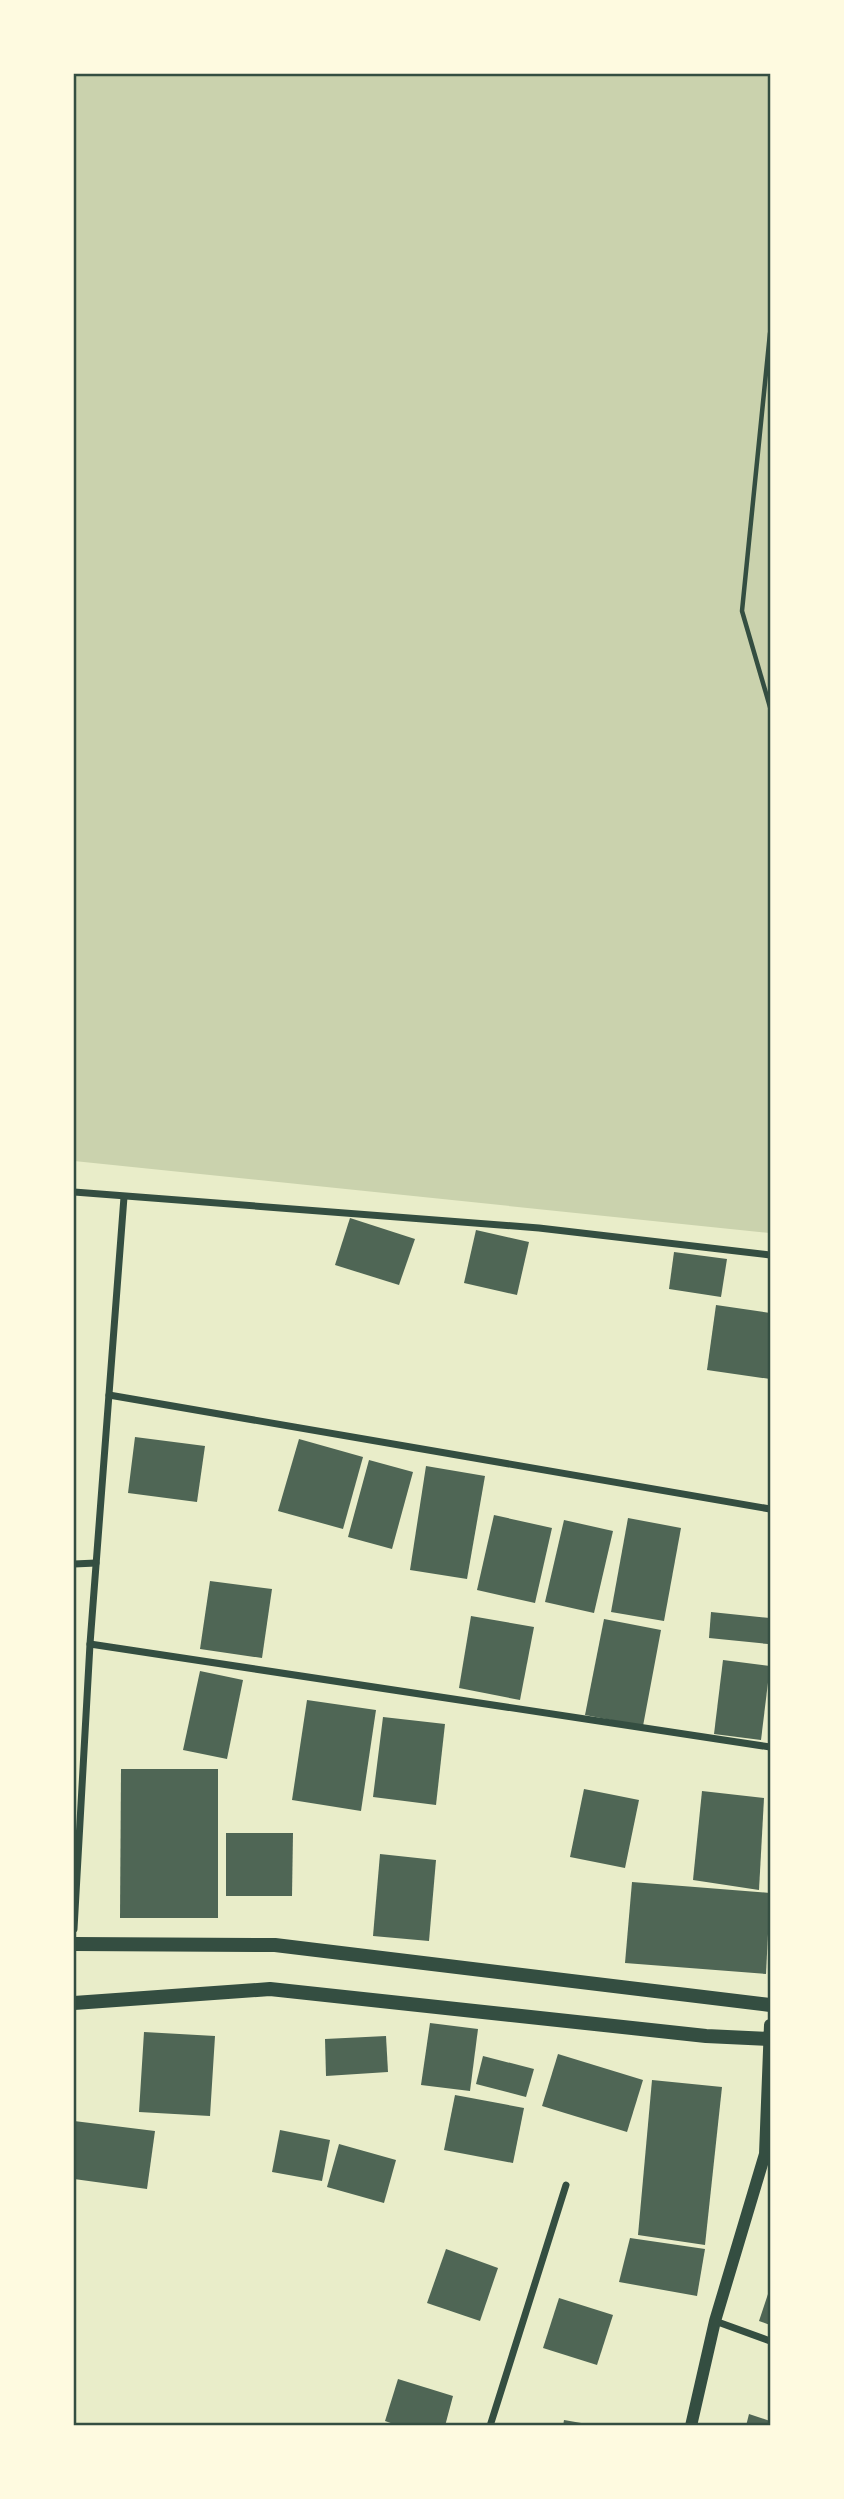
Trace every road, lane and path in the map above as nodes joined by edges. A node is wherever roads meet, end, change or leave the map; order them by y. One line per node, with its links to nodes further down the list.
1 (771, 333): 2 (path)
2 (771, 707)
3 (74, 1192): 4 (street)
4 (124, 1197): 5 (street); 6 (street)
5 (771, 1255)
6 (109, 1395): 7 (street); 8 (street)
7 (771, 1509)
8 (96, 1563): 9 (street); 10 (street)
9 (74, 1564)
10 (90, 1644): 11 (street); 12 (street)
11 (771, 1747)
12 (74, 1929)
13 (74, 1944): 15 (main road)
14 (74, 2003): 17 (main road)
15 (771, 2005)
16 (771, 2025): 17 (street)
17 (769, 2040): 18 (street)
18 (768, 2155): 20 (street)
19 (566, 2185): 22 (street)
20 (715, 2321): 21 (street); 23 (street)
21 (771, 2341)
22 (490, 2426)
23 (691, 2426)

